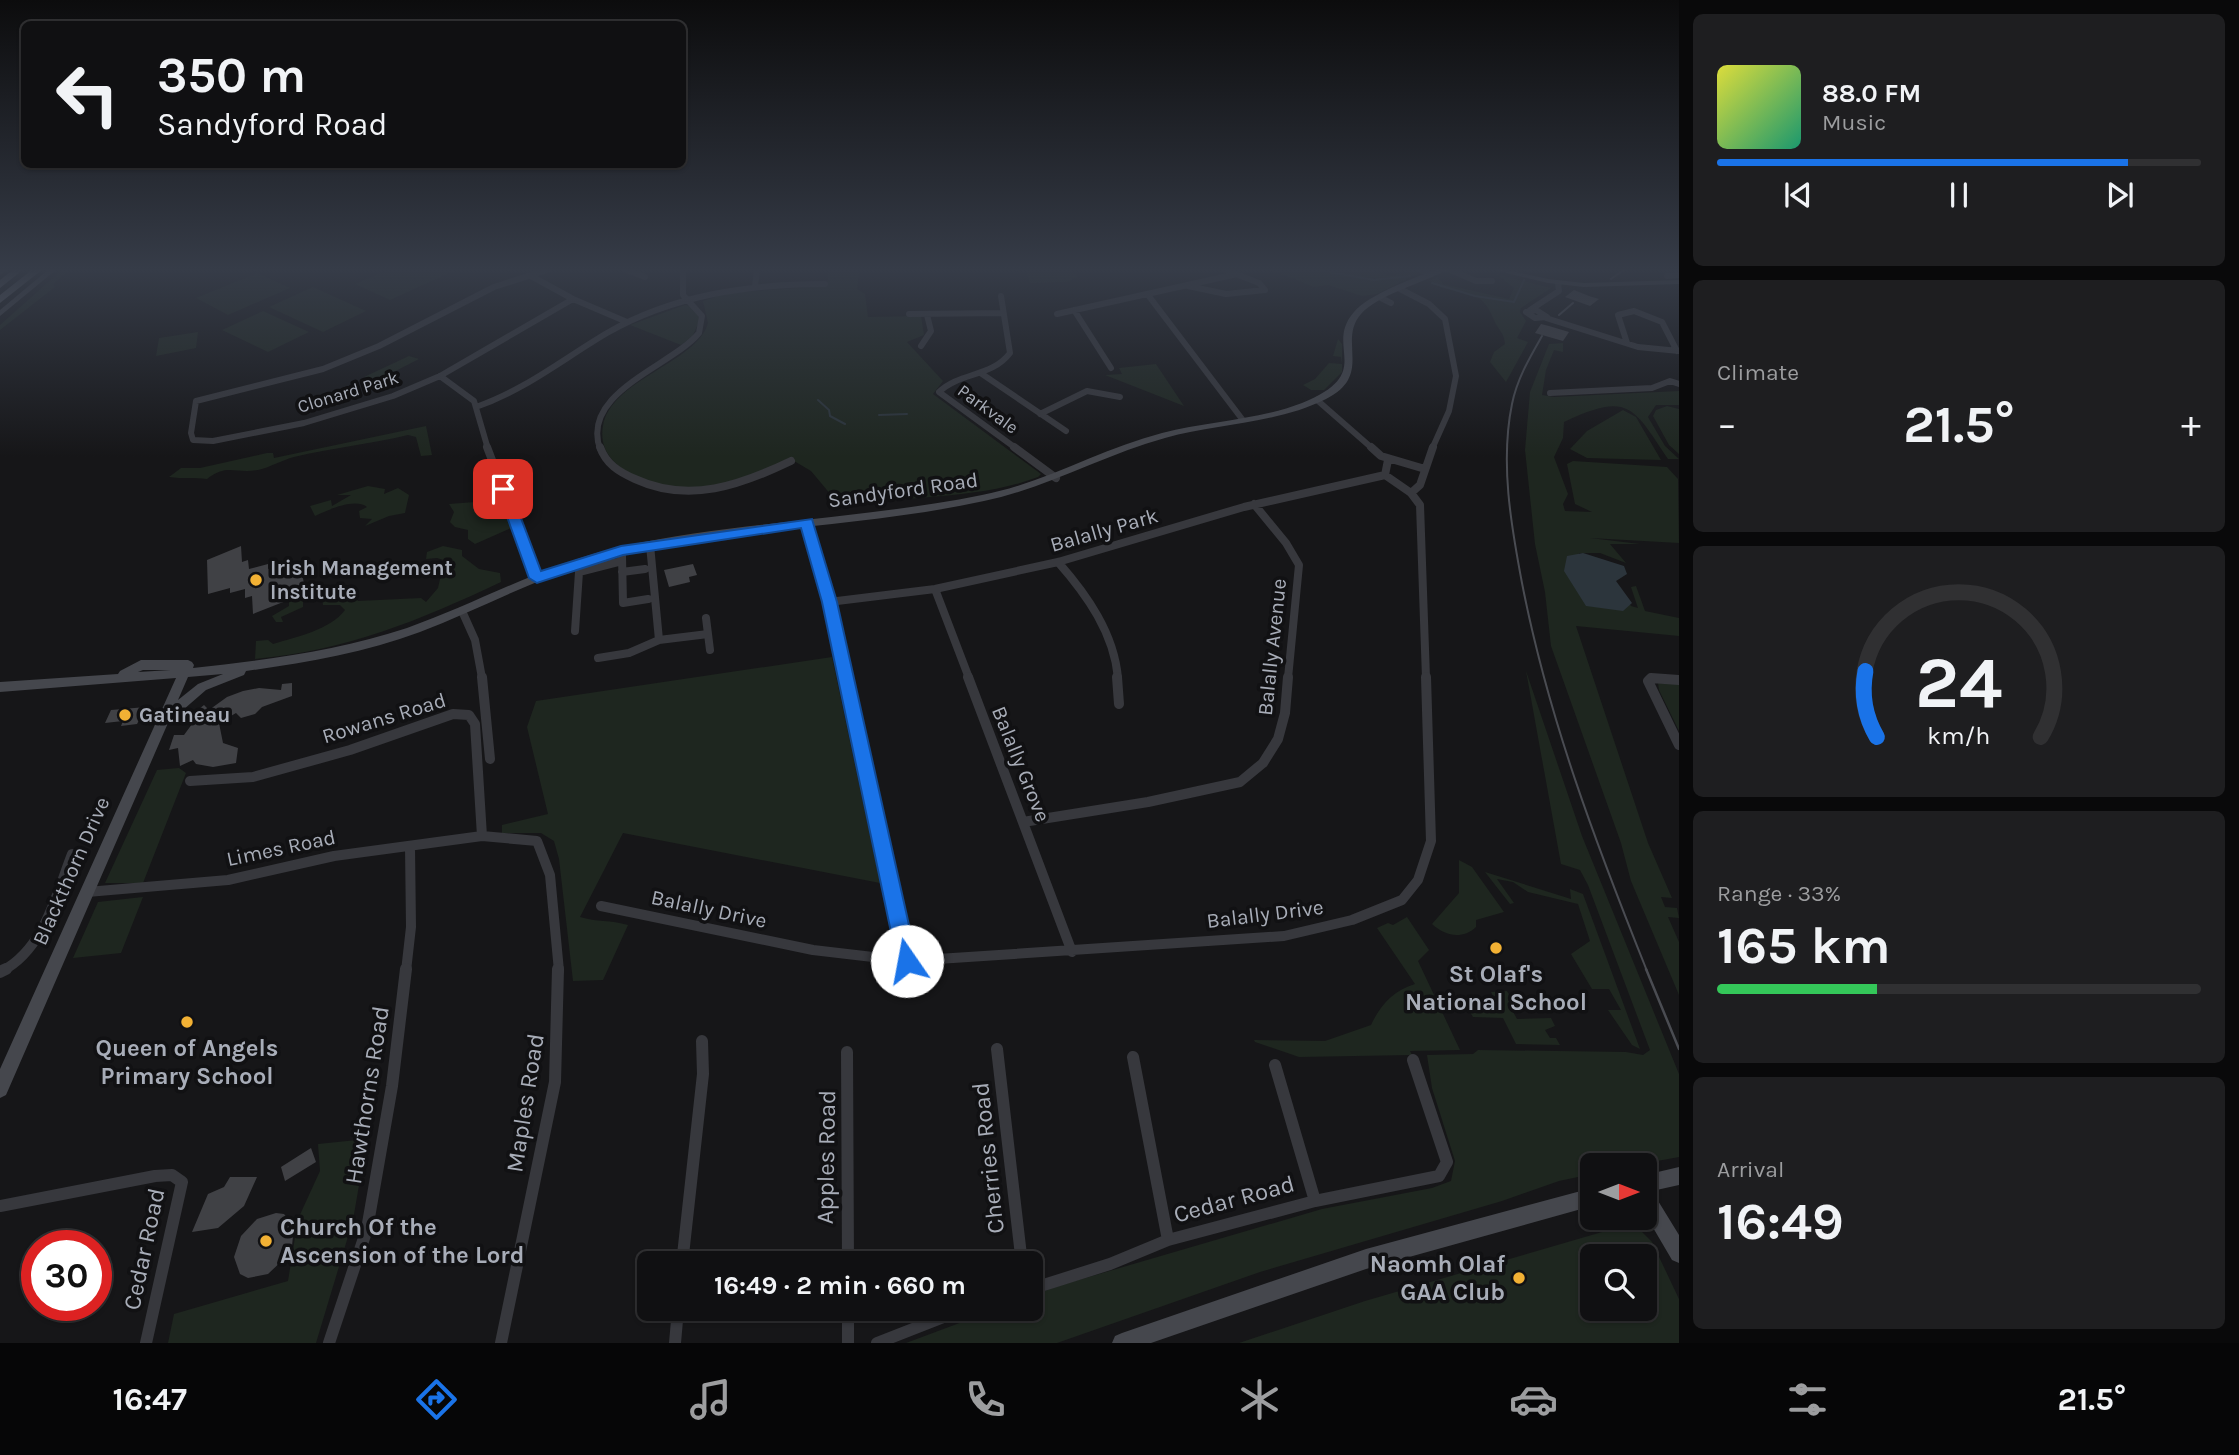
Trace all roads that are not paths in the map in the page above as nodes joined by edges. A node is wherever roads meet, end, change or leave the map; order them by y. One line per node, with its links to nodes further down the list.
1 (407, 332): 19 (street, Clonard Park)
2 (517, 332): 19 (street, Clonard Park)
3 (611, 332): 24 (street)
4 (699, 332): 29 (street)
5 (931, 332): 15 (street)
6 (1006, 332): 18 (street, Parkvale)
7 (1088, 332): 17 (street)
8 (1176, 332): 26 (street)
9 (1351, 332): 23 (main road, Sandyford Road)
10 (1447, 332): 30 (street)
11 (1592, 332): 14 (street)
12 (1623, 332): 14 (street)
13 (1667, 332): 16 (street)
14 (1627, 344): 16 (street)
15 (921, 346)
16 (1678, 351)
17 (1111, 368)
18 (982, 374): 25 (street, Parkvale); 32 (street, Parkvale)
19 (440, 376): 24 (street)
20 (1679, 384): 21 (street)
21 (1550, 393)
22 (1119, 397): 25 (street)
23 (1317, 400): 26 (main road, Sandyford Road); 28 (street)
24 (476, 407): 41 (street)
25 (1040, 414): 27 (street, Parkvale)
26 (1242, 419): 32 (main road, Sandyford Road)
27 (1066, 431)
28 (1388, 460): 30 (street); 31 (street)
29 (791, 461)
30 (1425, 469): 33 (street)
31 (1385, 475): 33 (street); 34 (street, Balally Park)
32 (1056, 478): 35 (main road, Sandyford Road)
33 (1411, 492): 69 (street, Balally Drive)
34 (1254, 504): 38 (street, Balally Park); 63 (street, Balally Avenue)
35 (807, 523): 36 (main road, Sandyford Road); 44 (street)
36 (650, 545): 37 (main road, Sandyford Road); 49 (street)
37 (622, 556): 40 (street); 41 (main road, Sandyford Road); 47 (street)
38 (1058, 562): 42 (street, Balally Park); 58 (street)
39 (645, 569): 40 (street)
40 (622, 572): 43 (street)
41 (537, 578): 45 (main road, Sandyford Road)
42 (935, 589): 44 (street, Balally Park); 63 (street, Balally Grove)
43 (649, 600)
44 (829, 602): 70 (street)
45 (462, 611): 52 (main road, Sandyford Road); 61 (street)
46 (706, 618): 48 (street)
47 (575, 631)
48 (708, 634): 49 (street); 50 (street)
49 (659, 639): 51 (street)
50 (710, 650)
51 (598, 658)
52 (254, 667): 53 (main road, Sandyford Road); 59 (main road)
53 (213, 670): 54 (main road, Sandyford Road); 55 (main road, Sandyford Road)
54 (185, 671): 55 (main road, Sandyford Road); 59 (main road, Blackthorn Drive)
55 (121, 676): 57 (main road, Sandyford Road)
56 (1679, 680): 60 (street)
57 (0, 687)
58 (1119, 704)
59 (161, 723): 67 (main road, Blackthorn Drive)
60 (1679, 745)
61 (490, 759)
62 (190, 781): 64 (street, Rowans Road)
63 (1023, 821): 69 (street, Balally Grove)
64 (482, 836): 65 (street, Limes Road); 96 (street, Maples Road)
65 (410, 846): 67 (street, Limes Road); 95 (street, Hawthorns Road)
66 (72, 854): 71 (street)
67 (86, 892): 78 (main road, Blackthorn Drive)
68 (601, 906): 70 (street, Balally Drive)
69 (1072, 952): 70 (street, Balally Drive)
70 (907, 961)
71 (0, 972)
72 (702, 1041): 86 (street)
73 (997, 1049): 88 (street, Cherries Road)
74 (847, 1052): 87 (street, Apples Road)
75 (1133, 1057): 85 (street)
76 (1413, 1060): 81 (street, Cedar Road)
77 (1275, 1065): 81 (street)
78 (0, 1089)
79 (1679, 1176): 80 (main road)
80 (1657, 1181)
81 (1315, 1201): 85 (street, Cedar Road)
82 (1580, 1201): 100 (main road)
83 (0, 1206): 94 (street, Cedar Road)
84 (1657, 1217): 89 (main road)
85 (1168, 1240): 90 (street, Cedar Road)
86 (683, 1251)
87 (848, 1251)
88 (1020, 1251)
89 (1679, 1253)
90 (1043, 1285)
91 (677, 1321): 97 (street)
92 (848, 1321): 98 (street)
93 (933, 1321): 99 (street)
94 (146, 1343)
95 (329, 1343)
96 (501, 1343)
97 (675, 1343)
98 (848, 1343)
99 (877, 1343)
100 (1122, 1343)

